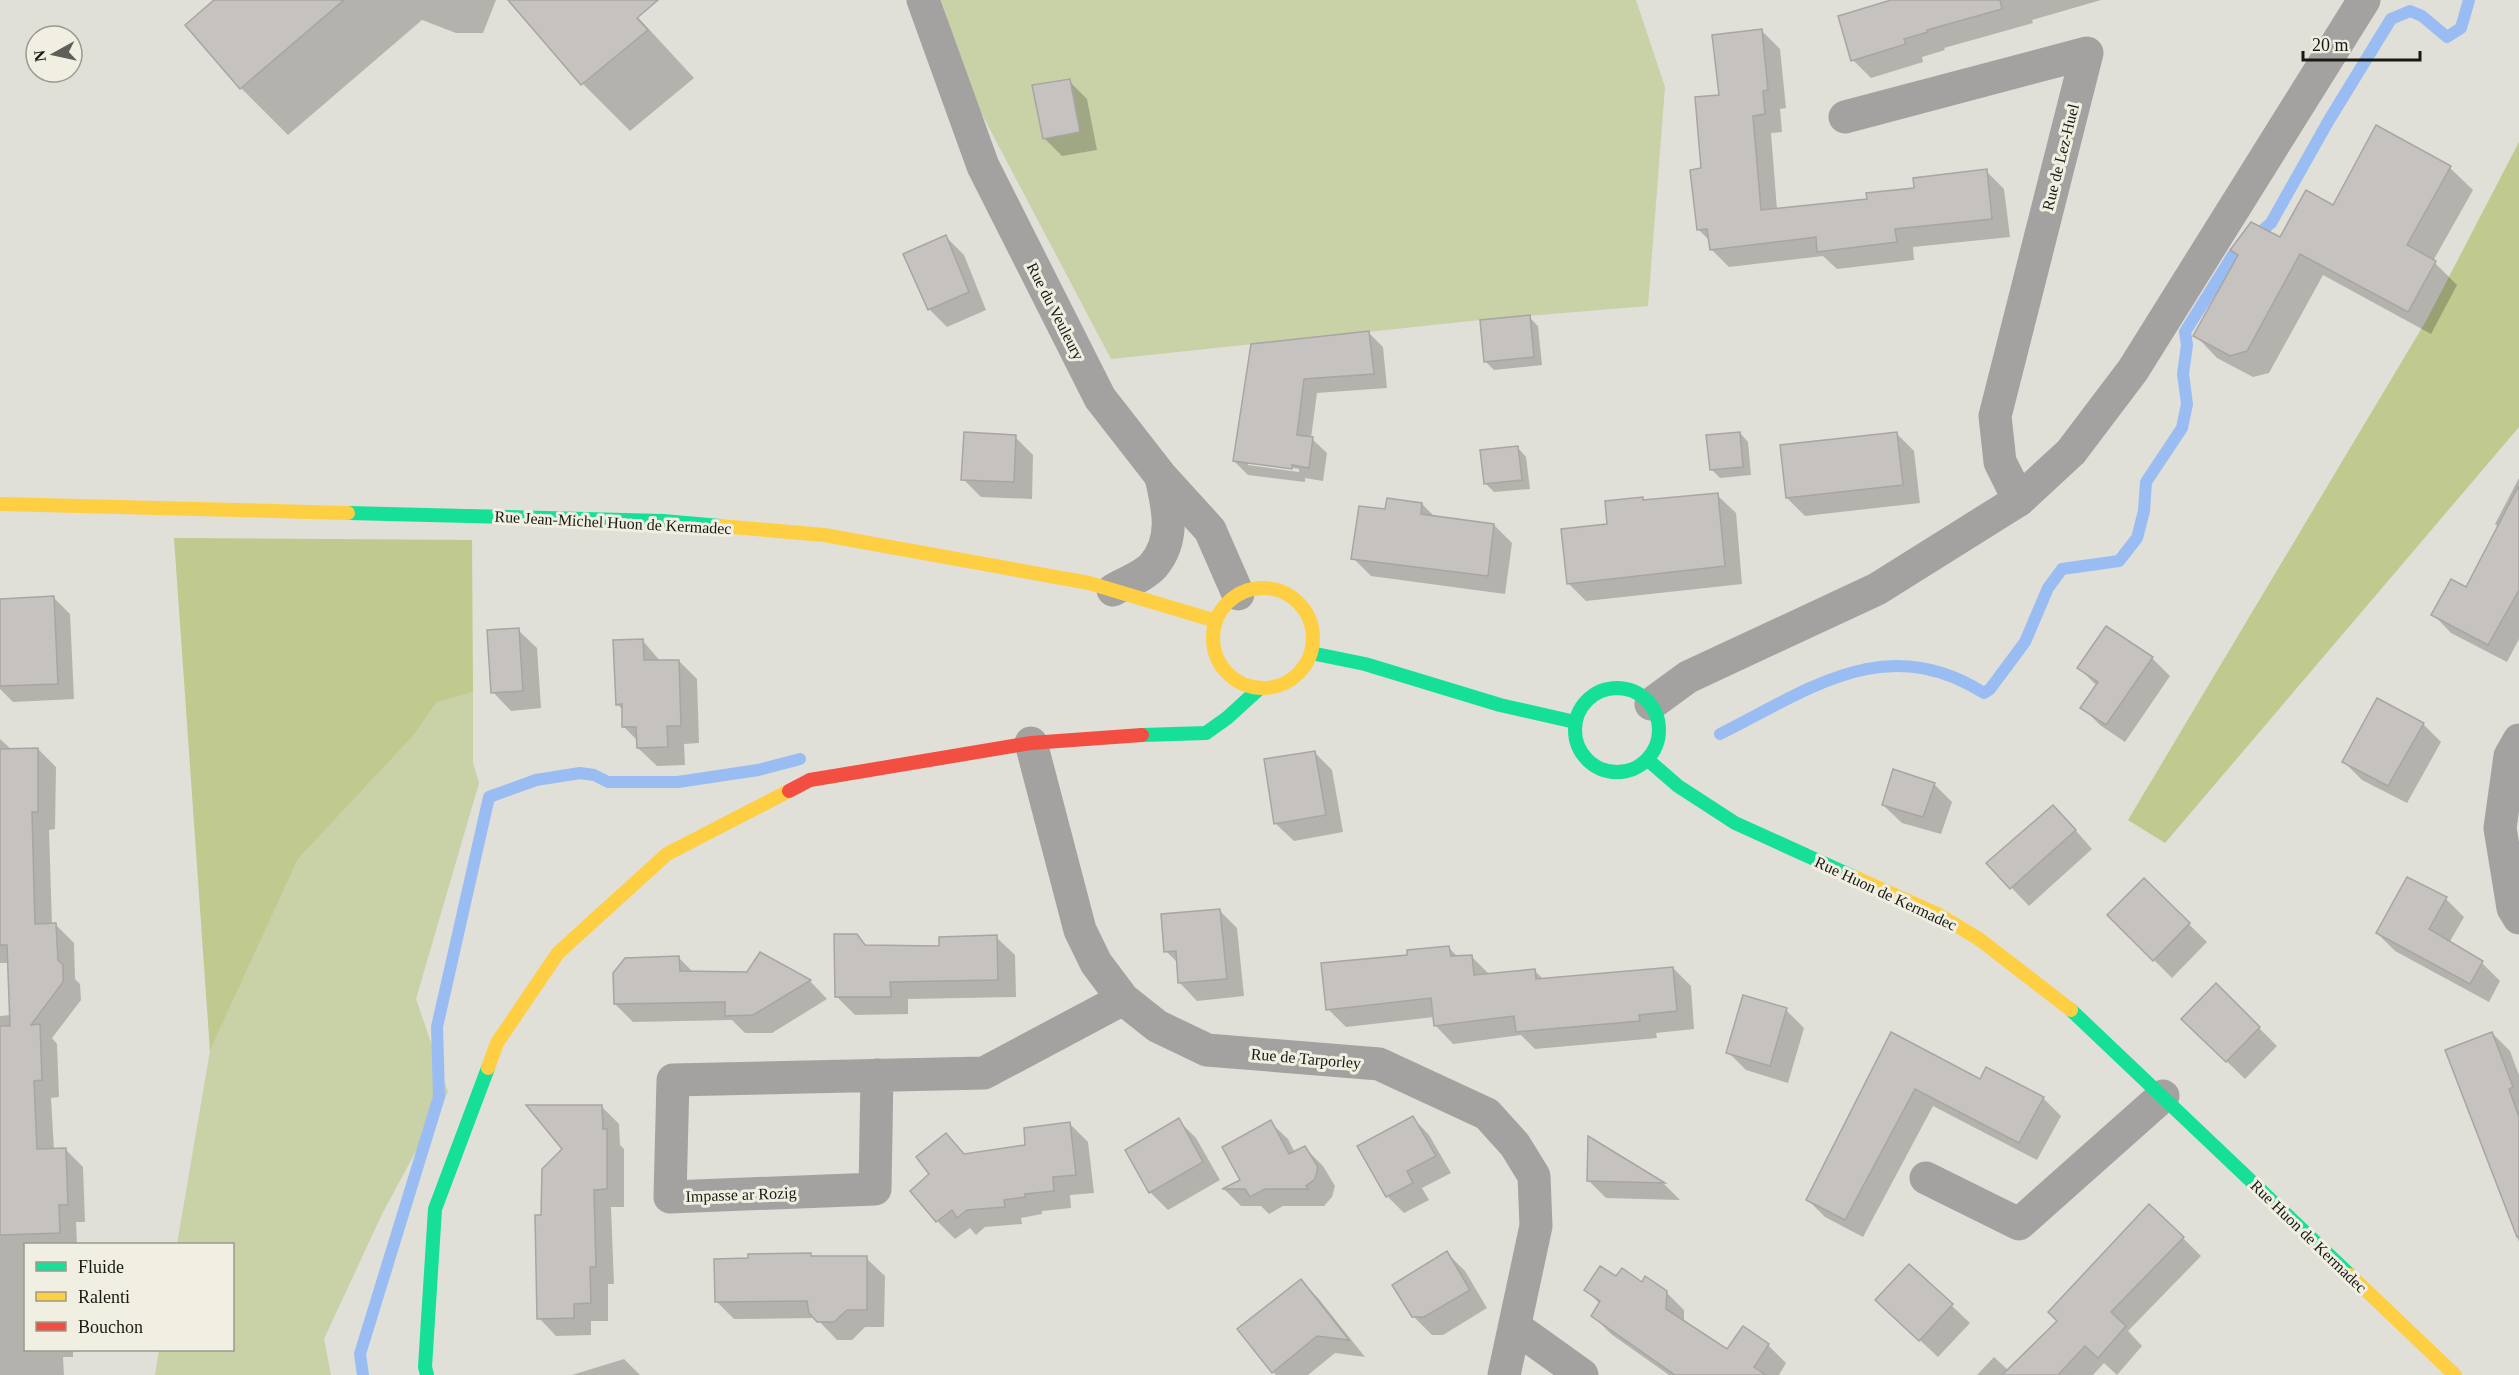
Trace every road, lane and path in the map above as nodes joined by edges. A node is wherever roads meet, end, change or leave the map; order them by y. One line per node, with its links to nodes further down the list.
1 (923, 0): 4 (street, Rue du Veuleury)
2 (2364, 0): 5 (street)
3 (1845, 117): 5 (street, Rue de Lez-Huel)
4 (1160, 475): 7 (street); 8 (street, Rue du Veuleury)
5 (2019, 500): 12 (street)
6 (0, 504): 7 (street, Rue Jean-Michel Huon de Kermadec)
7 (1113, 590): 9 (street, Rue Jean-Michel Huon de Kermadec)
8 (1238, 594): 9 (street); 10 (street)
9 (1216, 621): 11 (street)
10 (1311, 653): 11 (street); 13 (street)
11 (1260, 688): 15 (street)
12 (1651, 704): 13 (street); 16 (street)
13 (1575, 722): 16 (street)
14 (2519, 740): 17 (street)
15 (1031, 743): 18 (street, Rue de Tarporley); 23 (street)
16 (1648, 759): 20 (street, Rue Huon de Kermadec)
17 (2519, 918)
18 (1123, 999): 19 (street, Impasse ar Rozig); 22 (street, Rue de Tarporley)
19 (876, 1075): 19 (street, Impasse ar Rozig)
20 (2163, 1096): 21 (street); 26 (street, Rue Huon de Kermadec)
21 (1926, 1178)
22 (1515, 1327): 24 (street, Rue de Tarporley); 25 (street)
23 (427, 1375)
24 (1504, 1375)
25 (1582, 1375)
26 (2455, 1375)

